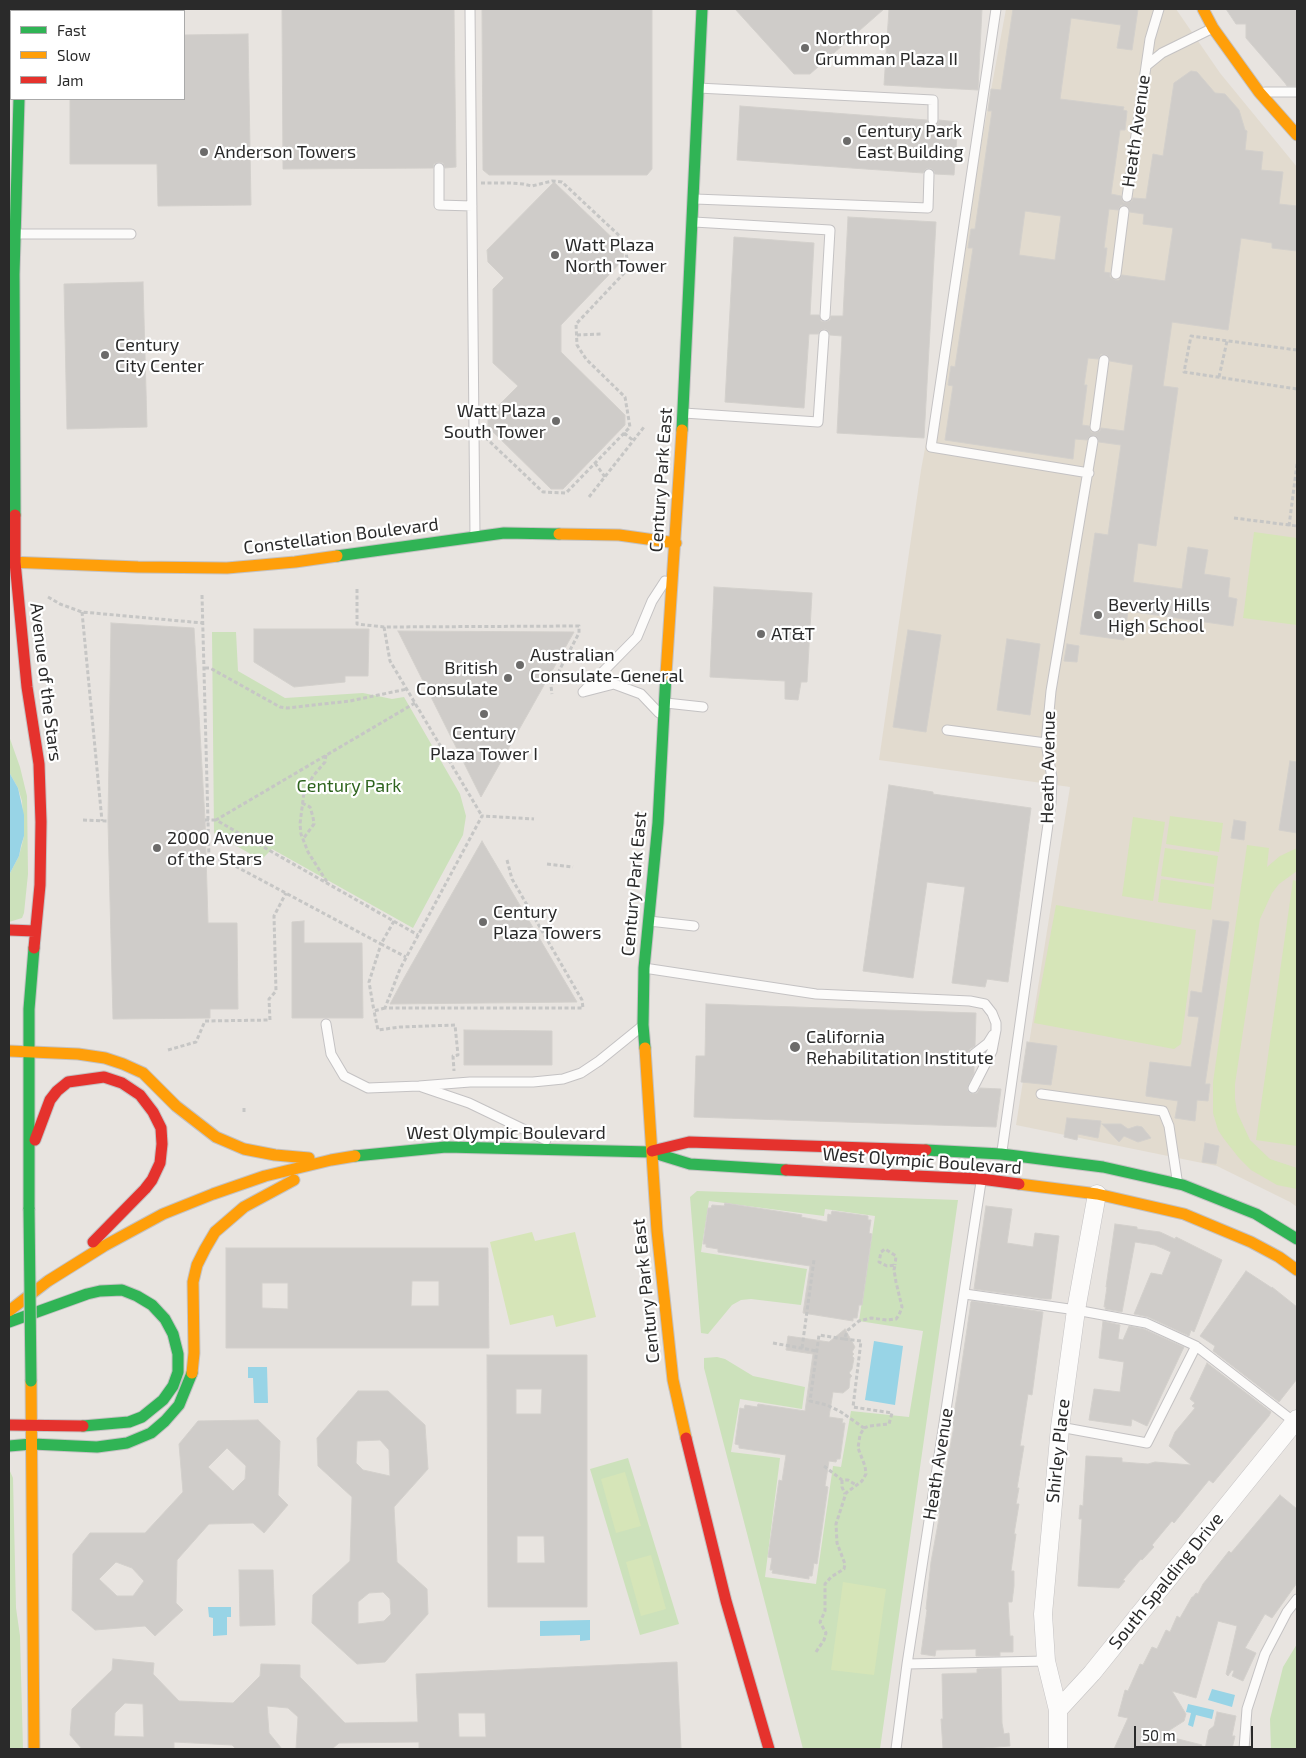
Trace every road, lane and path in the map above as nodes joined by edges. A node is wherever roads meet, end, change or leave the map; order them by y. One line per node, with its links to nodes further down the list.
1 (470, 9): 16 (lane)
2 (702, 9): 8 (main road, Century Park East)
3 (996, 9): 43 (lane)
4 (1159, 9): 7 (lane, Heath Avenue)
5 (1202, 9): 6 (main road)
6 (1212, 28): 7 (lane, Heath Avenue); 9 (main road)
7 (1146, 66): 17 (lane, Heath Avenue)
8 (698, 88): 12 (lane); 18 (main road, Century Park East)
9 (1260, 92): 10 (lane); 13 (main road)
10 (1297, 92)
11 (18, 100): 22 (main road, Avenue of the Stars)
12 (932, 120)
13 (1297, 135)
14 (439, 168): 19 (lane)
15 (929, 174): 18 (lane)
16 (472, 183): 19 (lane); 27 (path)
17 (1127, 197)
18 (694, 199): 21 (main road, Century Park East)
19 (472, 206): 35 (lane)
20 (1124, 211): 24 (lane, Heath Avenue)
21 (692, 222): 25 (lane); 34 (main road, Century Park East)
22 (15, 234): 23 (lane); 51 (main road, Avenue of the Stars)
23 (131, 234)
24 (1116, 274)
25 (825, 316)
26 (603, 334): 27 (path)
27 (577, 335): 38 (path)
28 (824, 335): 34 (lane)
29 (1227, 341): 30 (path); 32 (path); 32 (path)
30 (1297, 350)
31 (1104, 360): 37 (lane)
32 (1219, 377): 33 (path)
33 (1297, 389)
34 (683, 413): 50 (main road, Century Park East)
35 (474, 427): 41 (path); 49 (lane)
36 (644, 427): 39 (path)
37 (1095, 427)
38 (624, 433): 39 (path); 41 (path)
39 (634, 440): 44 (path)
40 (1093, 441): 43 (lane, Heath Avenue)
41 (595, 463): 44 (path)
42 (1297, 464): 47 (path)
43 (1089, 473): 69 (lane, Heath Avenue)
44 (605, 476): 45 (path)
45 (589, 497)
46 (1234, 518): 47 (path)
47 (1289, 526): 48 (path)
48 (1297, 526)
49 (475, 536): 50 (main road, Constellation Boulevard); 51 (main road, Constellation Boulevard)
50 (676, 543): 52 (main road, Century Park East)
51 (12, 562): 66 (main road, Avenue of the Stars)
52 (672, 570): 63 (main road, Century Park East); 67 (lane)
53 (357, 589): 58 (path)
54 (202, 595): 57 (path)
55 (48, 597): 56 (path)
56 (82, 612): 57 (path); 77 (path)
57 (203, 623): 59 (path)
58 (384, 627): 60 (path); 61 (path)
59 (205, 668): 60 (path); 75 (path)
60 (407, 689): 62 (path)
61 (552, 694)
62 (415, 703): 70 (path); 72 (path)
63 (665, 703): 64 (lane); 67 (main road, Century Park East)
64 (702, 707)
65 (16, 714): 66 (main road)
66 (31, 714): 89 (main road, Avenue of the Stars)
67 (664, 718): 86 (main road, Century Park East)
68 (947, 730): 69 (lane)
69 (1046, 743): 115 (lane, Heath Avenue)
70 (326, 755): 71 (path); 76 (path)
71 (302, 804): 79 (path); 79 (path)
72 (482, 816): 73 (path); 90 (path)
73 (534, 819)
74 (83, 820): 77 (path)
75 (206, 820): 76 (path); 84 (path)
76 (216, 820): 83 (path)
77 (102, 821): 78 (path)
78 (108, 821)
79 (303, 839): 83 (path)
80 (507, 860): 94 (path)
81 (548, 864): 82 (path)
82 (573, 867)
83 (328, 883): 85 (path)
84 (286, 893): 91 (path); 99 (path)
85 (394, 921): 90 (path); 91 (path)
86 (649, 921): 87 (lane); 93 (main road, Century Park East)
87 (694, 926)
88 (9, 930): 89 (main road)
89 (35, 931): 101 (main road, Avenue of the Stars)
90 (418, 935): 92 (path)
91 (381, 944): 92 (path); 95 (path)
92 (406, 957): 94 (path)
93 (644, 968): 97 (main road, Century Park East); 98 (lane)
94 (385, 1008): 95 (path)
95 (374, 1011): 106 (path)
96 (326, 1024): 108 (lane)
97 (643, 1025): 108 (lane); 114 (main road, Century Park East)
98 (996, 1030): 102 (lane); 109 (lane)
99 (168, 1050)
100 (9, 1051): 101 (main road)
101 (29, 1052): 103 (main road, Avenue of the Stars); 117 (main road)
102 (974, 1054)
103 (24, 1071): 104 (main road); 116 (main road, Avenue of the Stars)
104 (43, 1071)
105 (63, 1072): 107 (main road)
106 (454, 1072)
107 (104, 1077): 116 (main road); 124 (main road)
108 (419, 1086): 113 (lane)
109 (974, 1088)
110 (1041, 1094): 119 (lane)
111 (244, 1107): 112 (path)
112 (244, 1112)
113 (564, 1149): 114 (main road, West Olympic Boulevard); 117 (main road, West Olympic Boulevard)
114 (651, 1152): 115 (main road, West Olympic Boulevard); 118 (main road, West Olympic Boulevard); 152 (main road, Century Park East)
115 (1002, 1154): 119 (main road, West Olympic Boulevard)
116 (29, 1155): 136 (main road, Avenue of the Stars, bridge)
117 (331, 1160): 124 (main road, West Olympic Boulevard); 140 (main road)
118 (981, 1179): 120 (main road, West Olympic Boulevard); 126 (lane, Heath Avenue)
119 (1178, 1184): 121 (main road, West Olympic Boulevard)
120 (1097, 1194): 125 (main road, West Olympic Boulevard); 127 (street, Shirley Place)
121 (1297, 1239)
122 (814, 1260): 133 (path)
123 (895, 1265): 123 (path); 130 (path)
124 (66, 1269): 128 (main road, West Olympic Boulevard)
125 (1297, 1270)
126 (965, 1294): 127 (lane); 149 (lane, Heath Avenue)
127 (1076, 1310): 132 (lane); 138 (street, Shirley Place)
128 (9, 1311)
129 (9, 1322): 136 (main road)
130 (844, 1339): 134 (path); 139 (path)
131 (773, 1343): 133 (path)
132 (1196, 1346): 135 (lane); 138 (lane)
133 (802, 1348): 134 (path)
134 (817, 1351): 139 (path)
135 (1296, 1422): 150 (street, South Spalding Drive)
136 (32, 1424): 137 (main road); 140 (main road, Avenue of the Stars)
137 (9, 1425)
138 (1060, 1427): 148 (street, Shirley Place)
139 (864, 1428): 144 (path)
140 (32, 1444): 141 (main road); 151 (main road, Avenue of the Stars)
141 (9, 1446)
142 (824, 1466): 143 (path)
143 (842, 1480): 144 (path); 145 (path)
144 (856, 1485): 145 (path)
145 (846, 1495): 147 (path)
146 (1297, 1599): 155 (lane)
147 (816, 1652)
148 (1046, 1661): 149 (lane); 150 (street, Shirley Place)
149 (907, 1664): 153 (lane, Heath Avenue)
150 (1058, 1710): 154 (street)
151 (34, 1749)
152 (769, 1749)
153 (896, 1749)
154 (1058, 1749)
155 (1244, 1749)

